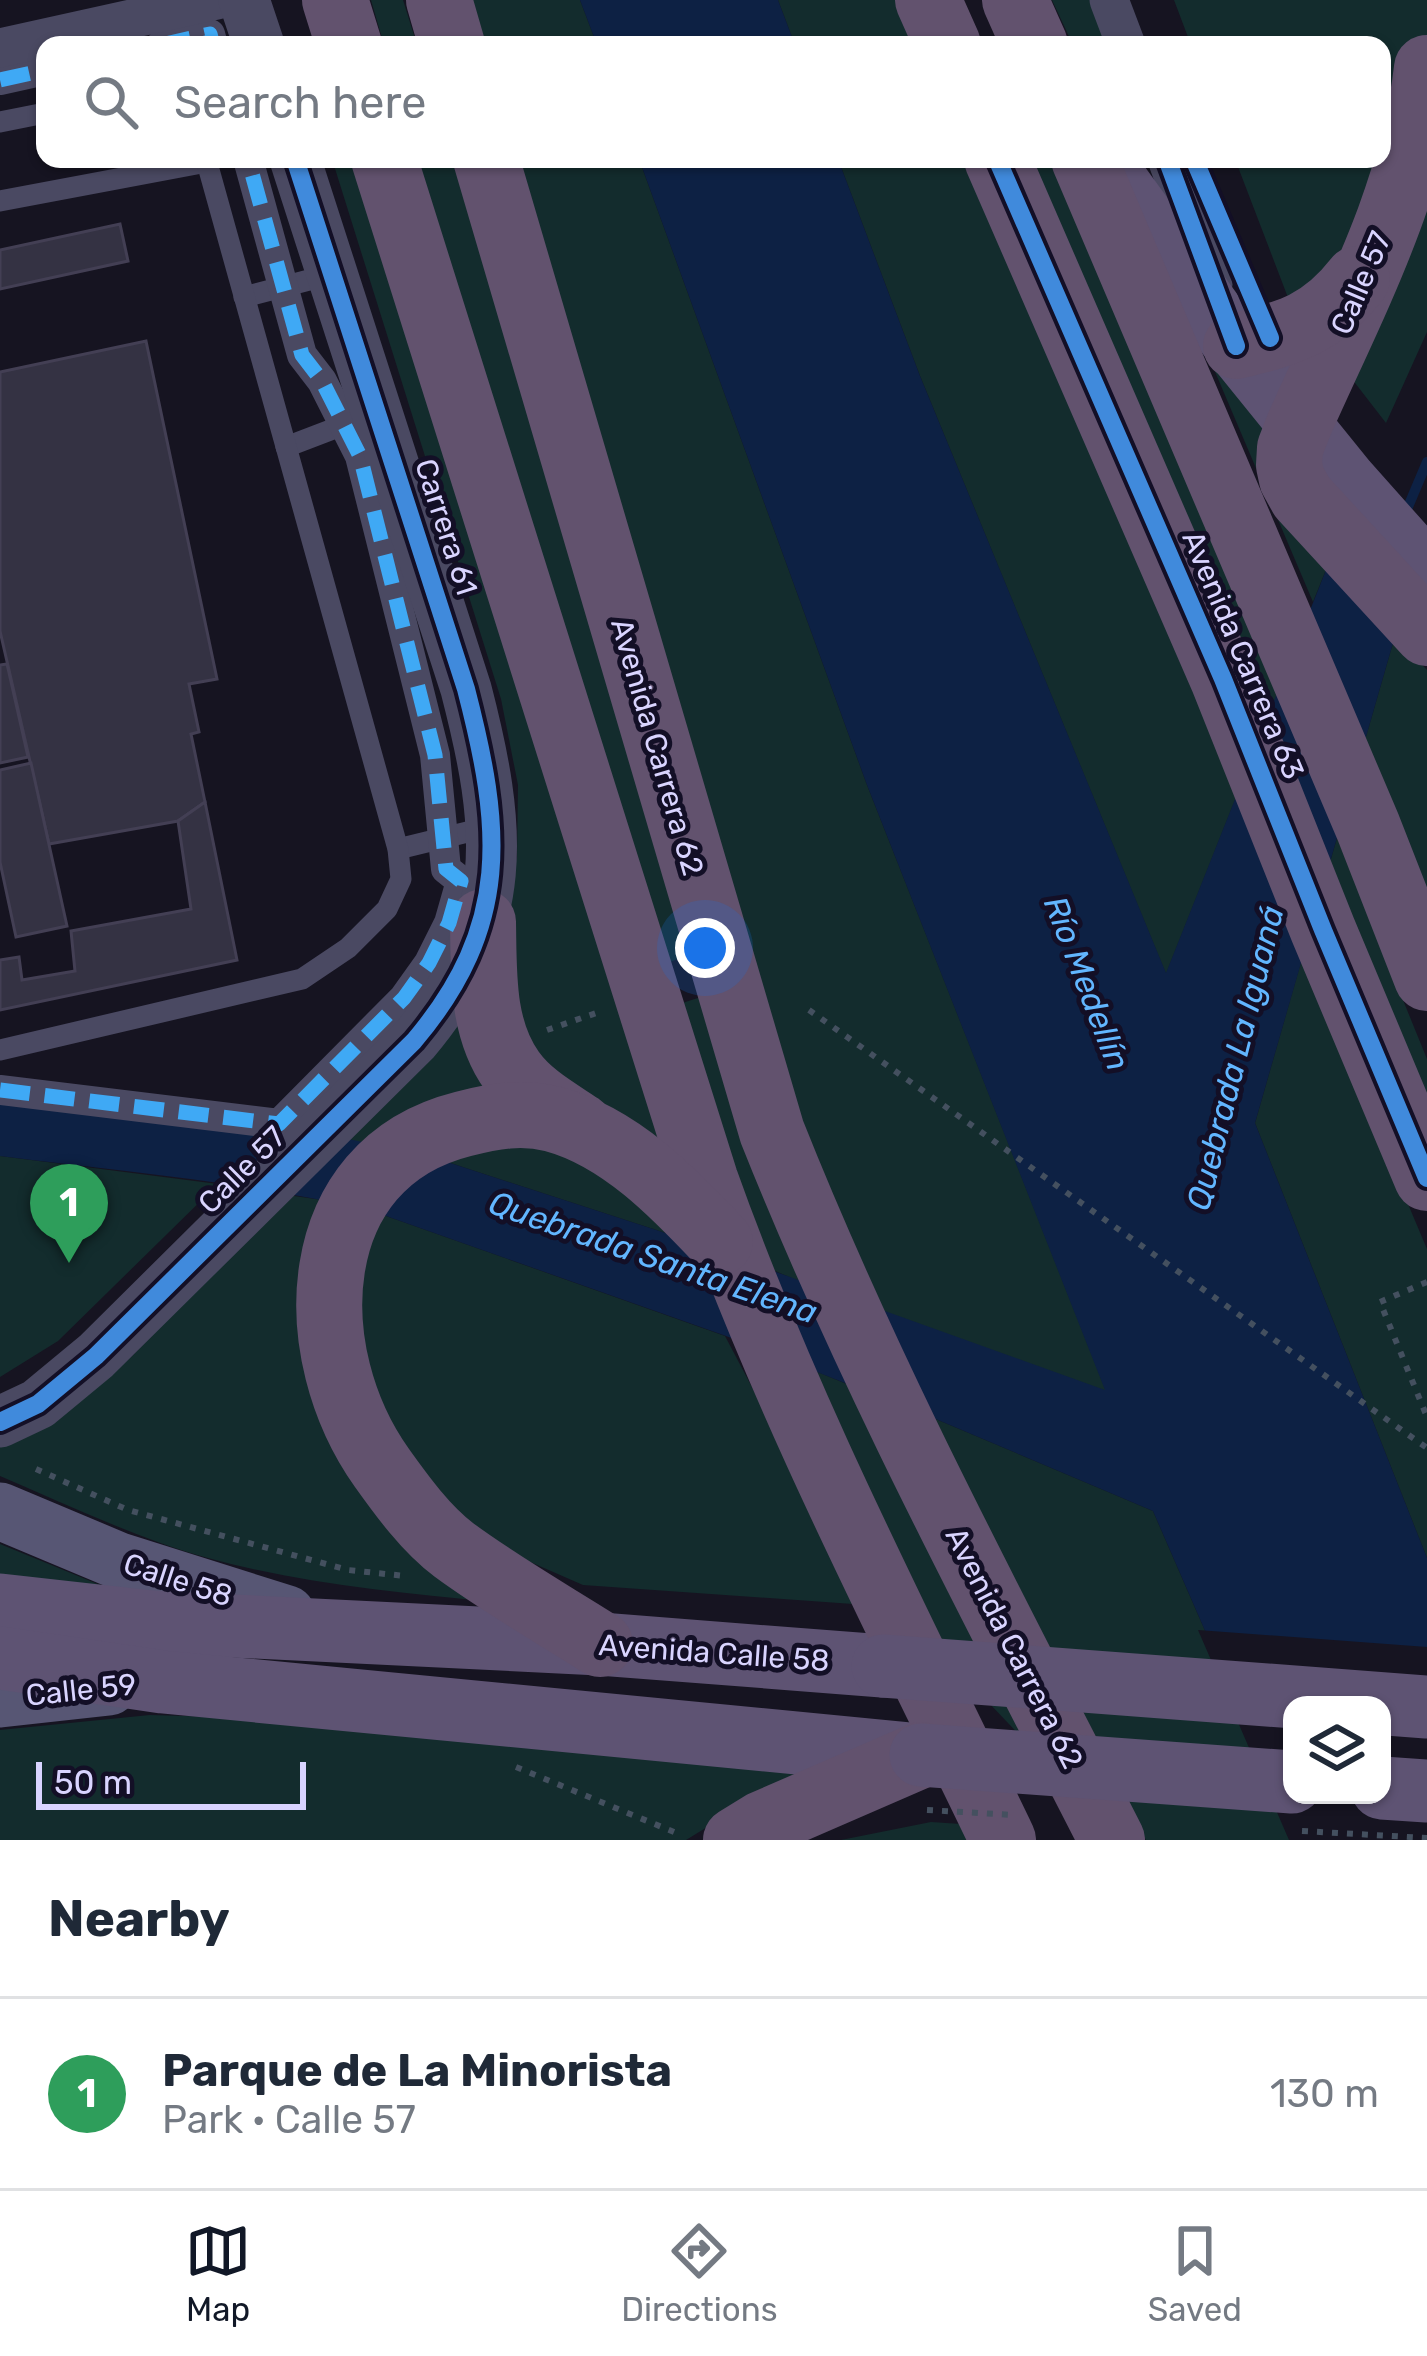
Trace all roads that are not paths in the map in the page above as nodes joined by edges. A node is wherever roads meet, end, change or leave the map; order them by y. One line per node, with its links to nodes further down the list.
1 (217, 0): 8 (street)
2 (244, 0): 9 (street)
3 (335, 0): 10 (highway)
4 (439, 0): 11 (highway)
5 (928, 0): 12 (highway)
6 (1015, 0): 13 (highway)
7 (1109, 0): 14 (street)
8 (54, 36)
9 (256, 36)
10 (346, 36)
11 (449, 36)
12 (943, 36)
13 (1031, 36)
14 (1123, 36)
15 (36, 40): 16 (street)
16 (0, 48)
17 (1427, 68): 33 (highway, Calle 57)
18 (36, 72): 19 (street)
19 (0, 80)
20 (36, 115): 21 (lane)
21 (0, 122)
22 (166, 168): 32 (lane)
23 (208, 168): 36 (lane)
24 (250, 168): 35 (street)
25 (299, 168): 34 (street, Carrera 61)
26 (388, 168): 51 (highway)
27 (489, 168): 69 (highway, Avenida Carrera 62)
28 (1001, 168): 50 (highway, Avenida Carrera 63)
29 (1088, 168): 46 (highway, Avenida Carrera 63)
30 (1107, 168): 37 (main road)
31 (1171, 168): 37 (street)
32 (0, 201)
33 (1371, 262): 37 (highway); 39 (highway, Calle 57)
34 (332, 274): 35 (lane); 38 (street, Carrera 61)
35 (283, 286): 36 (lane); 38 (street)
36 (244, 297): 40 (lane)
37 (1236, 346): 39 (main road)
38 (360, 419): 40 (lane); 42 (street, Carrera 61); 43 (street)
39 (1300, 425): 41 (highway, Calle 57)
40 (286, 447): 44 (lane)
41 (1422, 608)
42 (493, 826): 43 (lane); 45 (street, Carrera 61)
43 (442, 838): 44 (lane); 48 (street)
44 (398, 850): 47 (lane)
45 (483, 922): 49 (highway); 52 (street, Calle 57)
46 (1427, 978)
47 (0, 1050)
48 (0, 1090)
49 (591, 1134): 51 (highway); 56 (highway)
50 (1427, 1178)
51 (732, 1256): 57 (highway)
52 (0, 1422)
53 (0, 1511): 55 (main road, Calle 58)
54 (0, 1605): 55 (main road, Avenida Calle 58)
55 (360, 1633): 56 (main road, Avenida Calle 58)
56 (600, 1644): 57 (main road, Avenida Calle 58)
57 (895, 1653): 61 (main road, Avenida Calle 58, bridge); 67 (highway); 68 (highway)
58 (0, 1658): 59 (main road)
59 (163, 1682): 60 (main road, Calle 59); 62 (main road)
60 (0, 1699)
61 (1427, 1707)
62 (921, 1756): 63 (main road, bridge); 66 (highway)
63 (1283, 1781)
64 (1391, 1789): 65 (main road)
65 (1427, 1791)
66 (736, 1840)
67 (1003, 1840)
68 (1097, 1840)
69 (1112, 1840)

